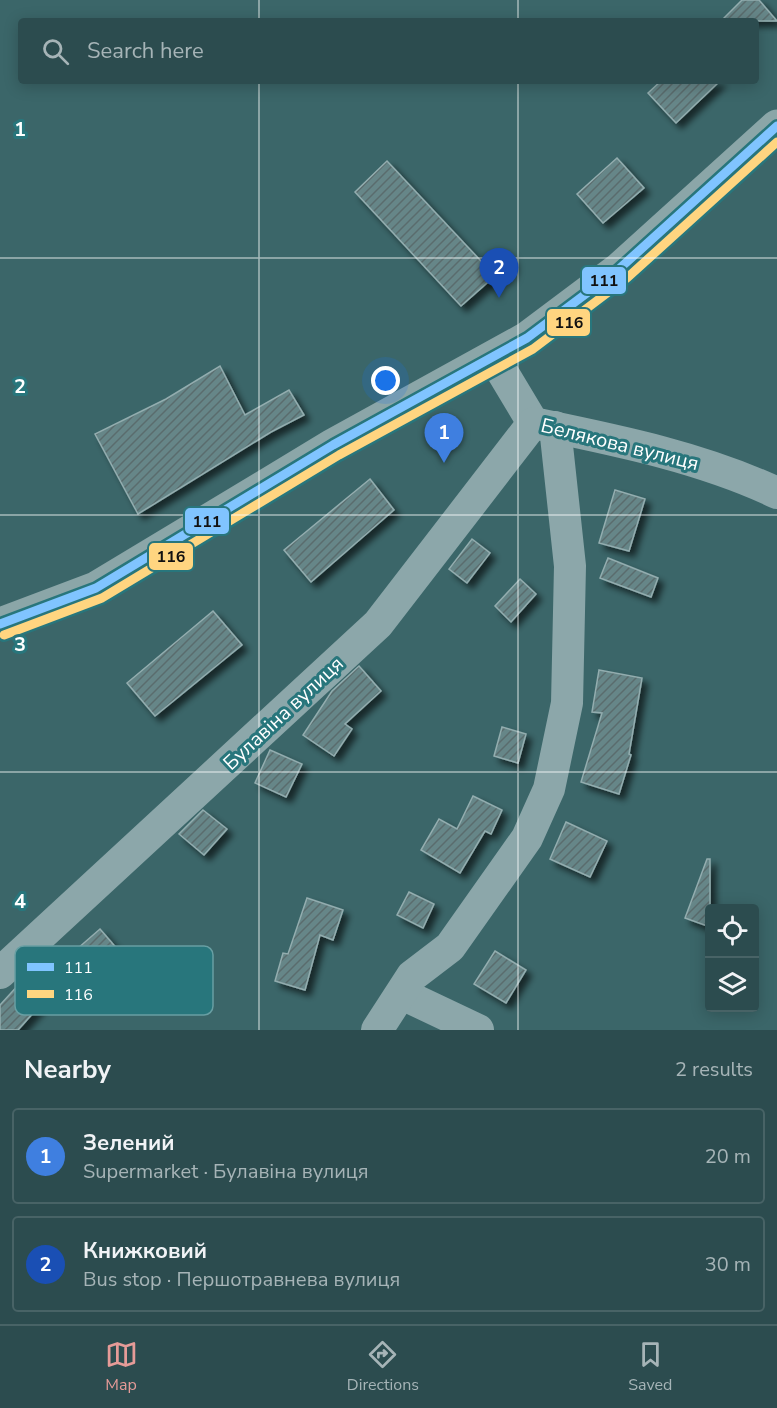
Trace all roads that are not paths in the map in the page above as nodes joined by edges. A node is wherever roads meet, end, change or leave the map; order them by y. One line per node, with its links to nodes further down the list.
1 (777, 126): 2 (main road)
2 (494, 358): 3 (street, Белякова вулиця); 5 (main road)
3 (544, 425): 4 (street, Белякова вулиця); 6 (street, Булавіна вулиця); 9 (street)
4 (777, 493)
5 (0, 624)
6 (29, 946)
7 (15, 959): 8 (street, Булавіна вулиця)
8 (0, 973)
9 (402, 994): 10 (street); 11 (street)
10 (377, 1030)
11 (478, 1030)

